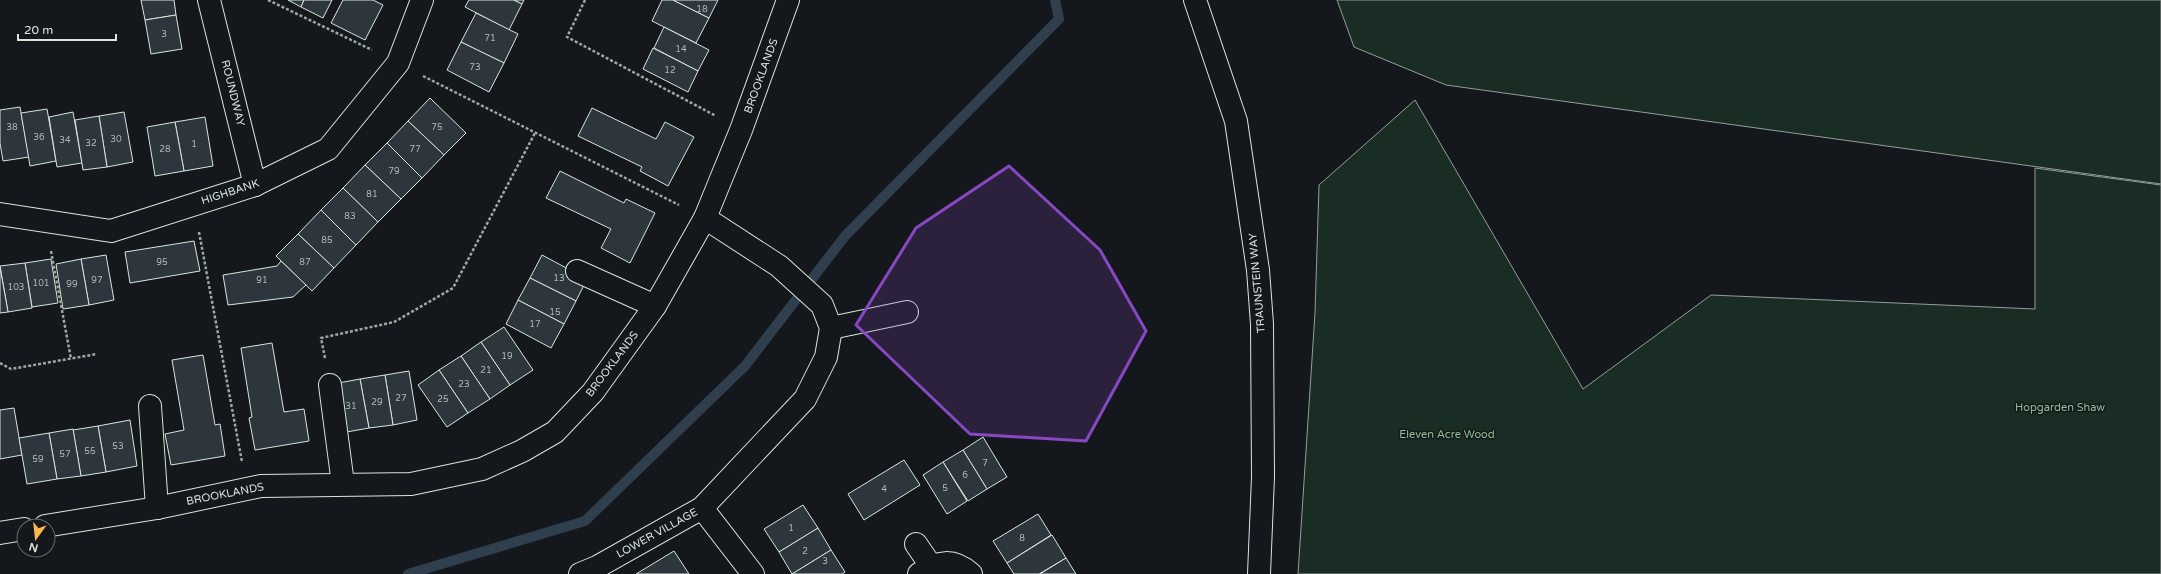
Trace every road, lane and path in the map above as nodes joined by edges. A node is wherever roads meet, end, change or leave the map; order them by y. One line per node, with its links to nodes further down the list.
1 (209, 0): 10 (main road, ROUNDWAY)
2 (268, 0): 7 (path)
3 (422, 0): 7 (main road, HIGHBANK)
4 (585, 0): 8 (path)
5 (788, 0): 8 (main road, BROOKLANDS)
6 (1195, 0): 36 (main road, TRAUNSTEIN WAY)
7 (398, 63): 9 (path); 10 (main road, HIGHBANK)
8 (741, 130): 13 (main road, BROOKLANDS)
9 (535, 133): 13 (path); 22 (path)
10 (255, 186): 11 (main road, HIGHBANK)
11 (194, 204): 14 (main road, HIGHBANK); 25 (path)
12 (0, 214): 14 (main road, HIGHBANK)
13 (705, 218): 16 (main road, BROOKLANDS); 18 (main road)
14 (45, 220): 20 (path)
15 (577, 271): 16 (main road)
16 (655, 306): 24 (main road, BROOKLANDS)
17 (907, 312): 18 (main road)
18 (831, 328): 27 (main road)
19 (97, 354): 20 (path)
20 (71, 359): 21 (path)
21 (0, 363)
22 (330, 385): 24 (main road)
23 (150, 406): 26 (main road)
24 (343, 484): 25 (main road, BROOKLANDS)
25 (247, 489): 26 (main road, BROOKLANDS)
26 (157, 508): 28 (main road, BROOKLANDS)
27 (702, 508): 33 (main road, LOWER VILLAGE); 34 (main road, LOWER VILLAGE)
28 (56, 524)
29 (16, 531): 30 (main road)
30 (0, 533)
31 (916, 544): 32 (main road)
32 (925, 570): 35 (main road)
33 (580, 574)
34 (753, 574)
35 (971, 574)
36 (1259, 574)

